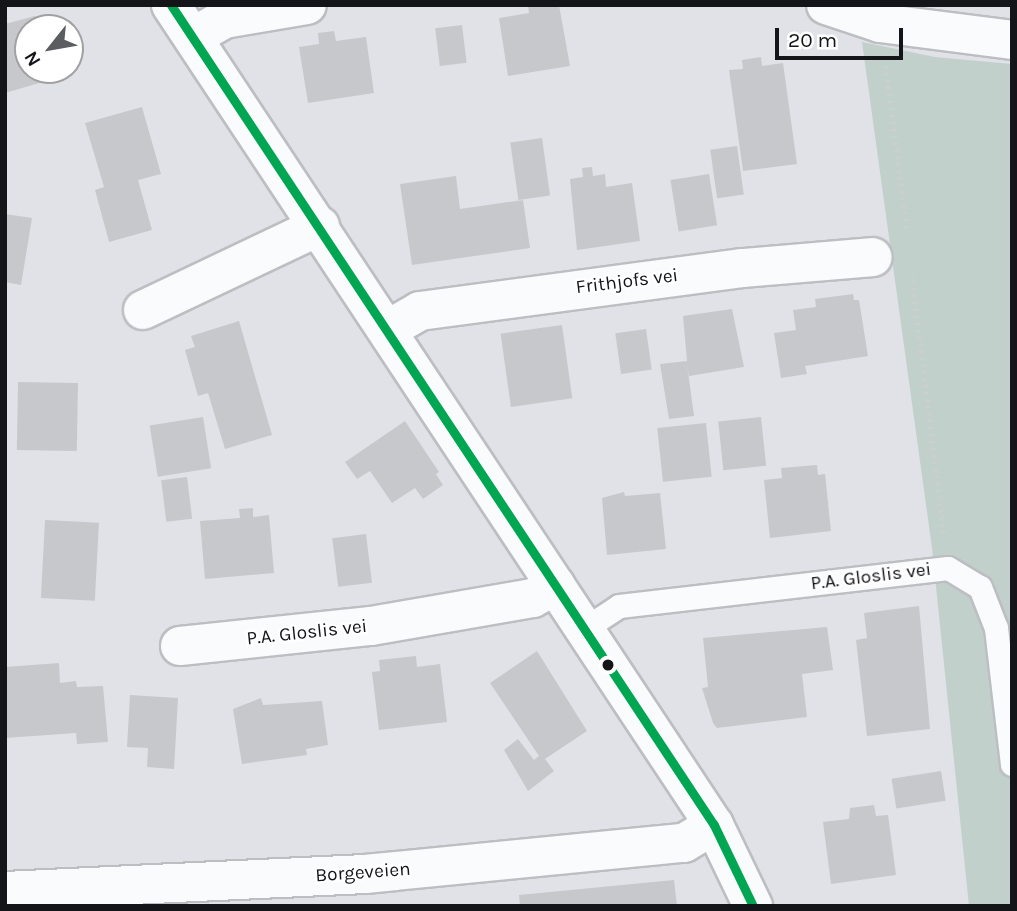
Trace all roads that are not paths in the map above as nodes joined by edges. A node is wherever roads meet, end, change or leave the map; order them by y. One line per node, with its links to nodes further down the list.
1 (171, 5): 5 (street)
2 (307, 5): 5 (street)
3 (826, 5): 4 (street)
4 (879, 14): 6 (street)
5 (193, 37): 7 (street)
6 (1012, 40)
7 (320, 226): 9 (street); 10 (street)
8 (873, 257): 10 (street, Frithjofs vei)
9 (143, 310)
10 (387, 330): 11 (street)
11 (556, 585): 12 (street); 13 (street, P.A. Gloslis vei)
12 (584, 629): 14 (lane, P.A. Gloslis vei); 15 (street)
13 (180, 646)
14 (1012, 764)
15 (714, 825): 16 (street, Borgeveien); 17 (street)
16 (5, 891)
17 (752, 906)

